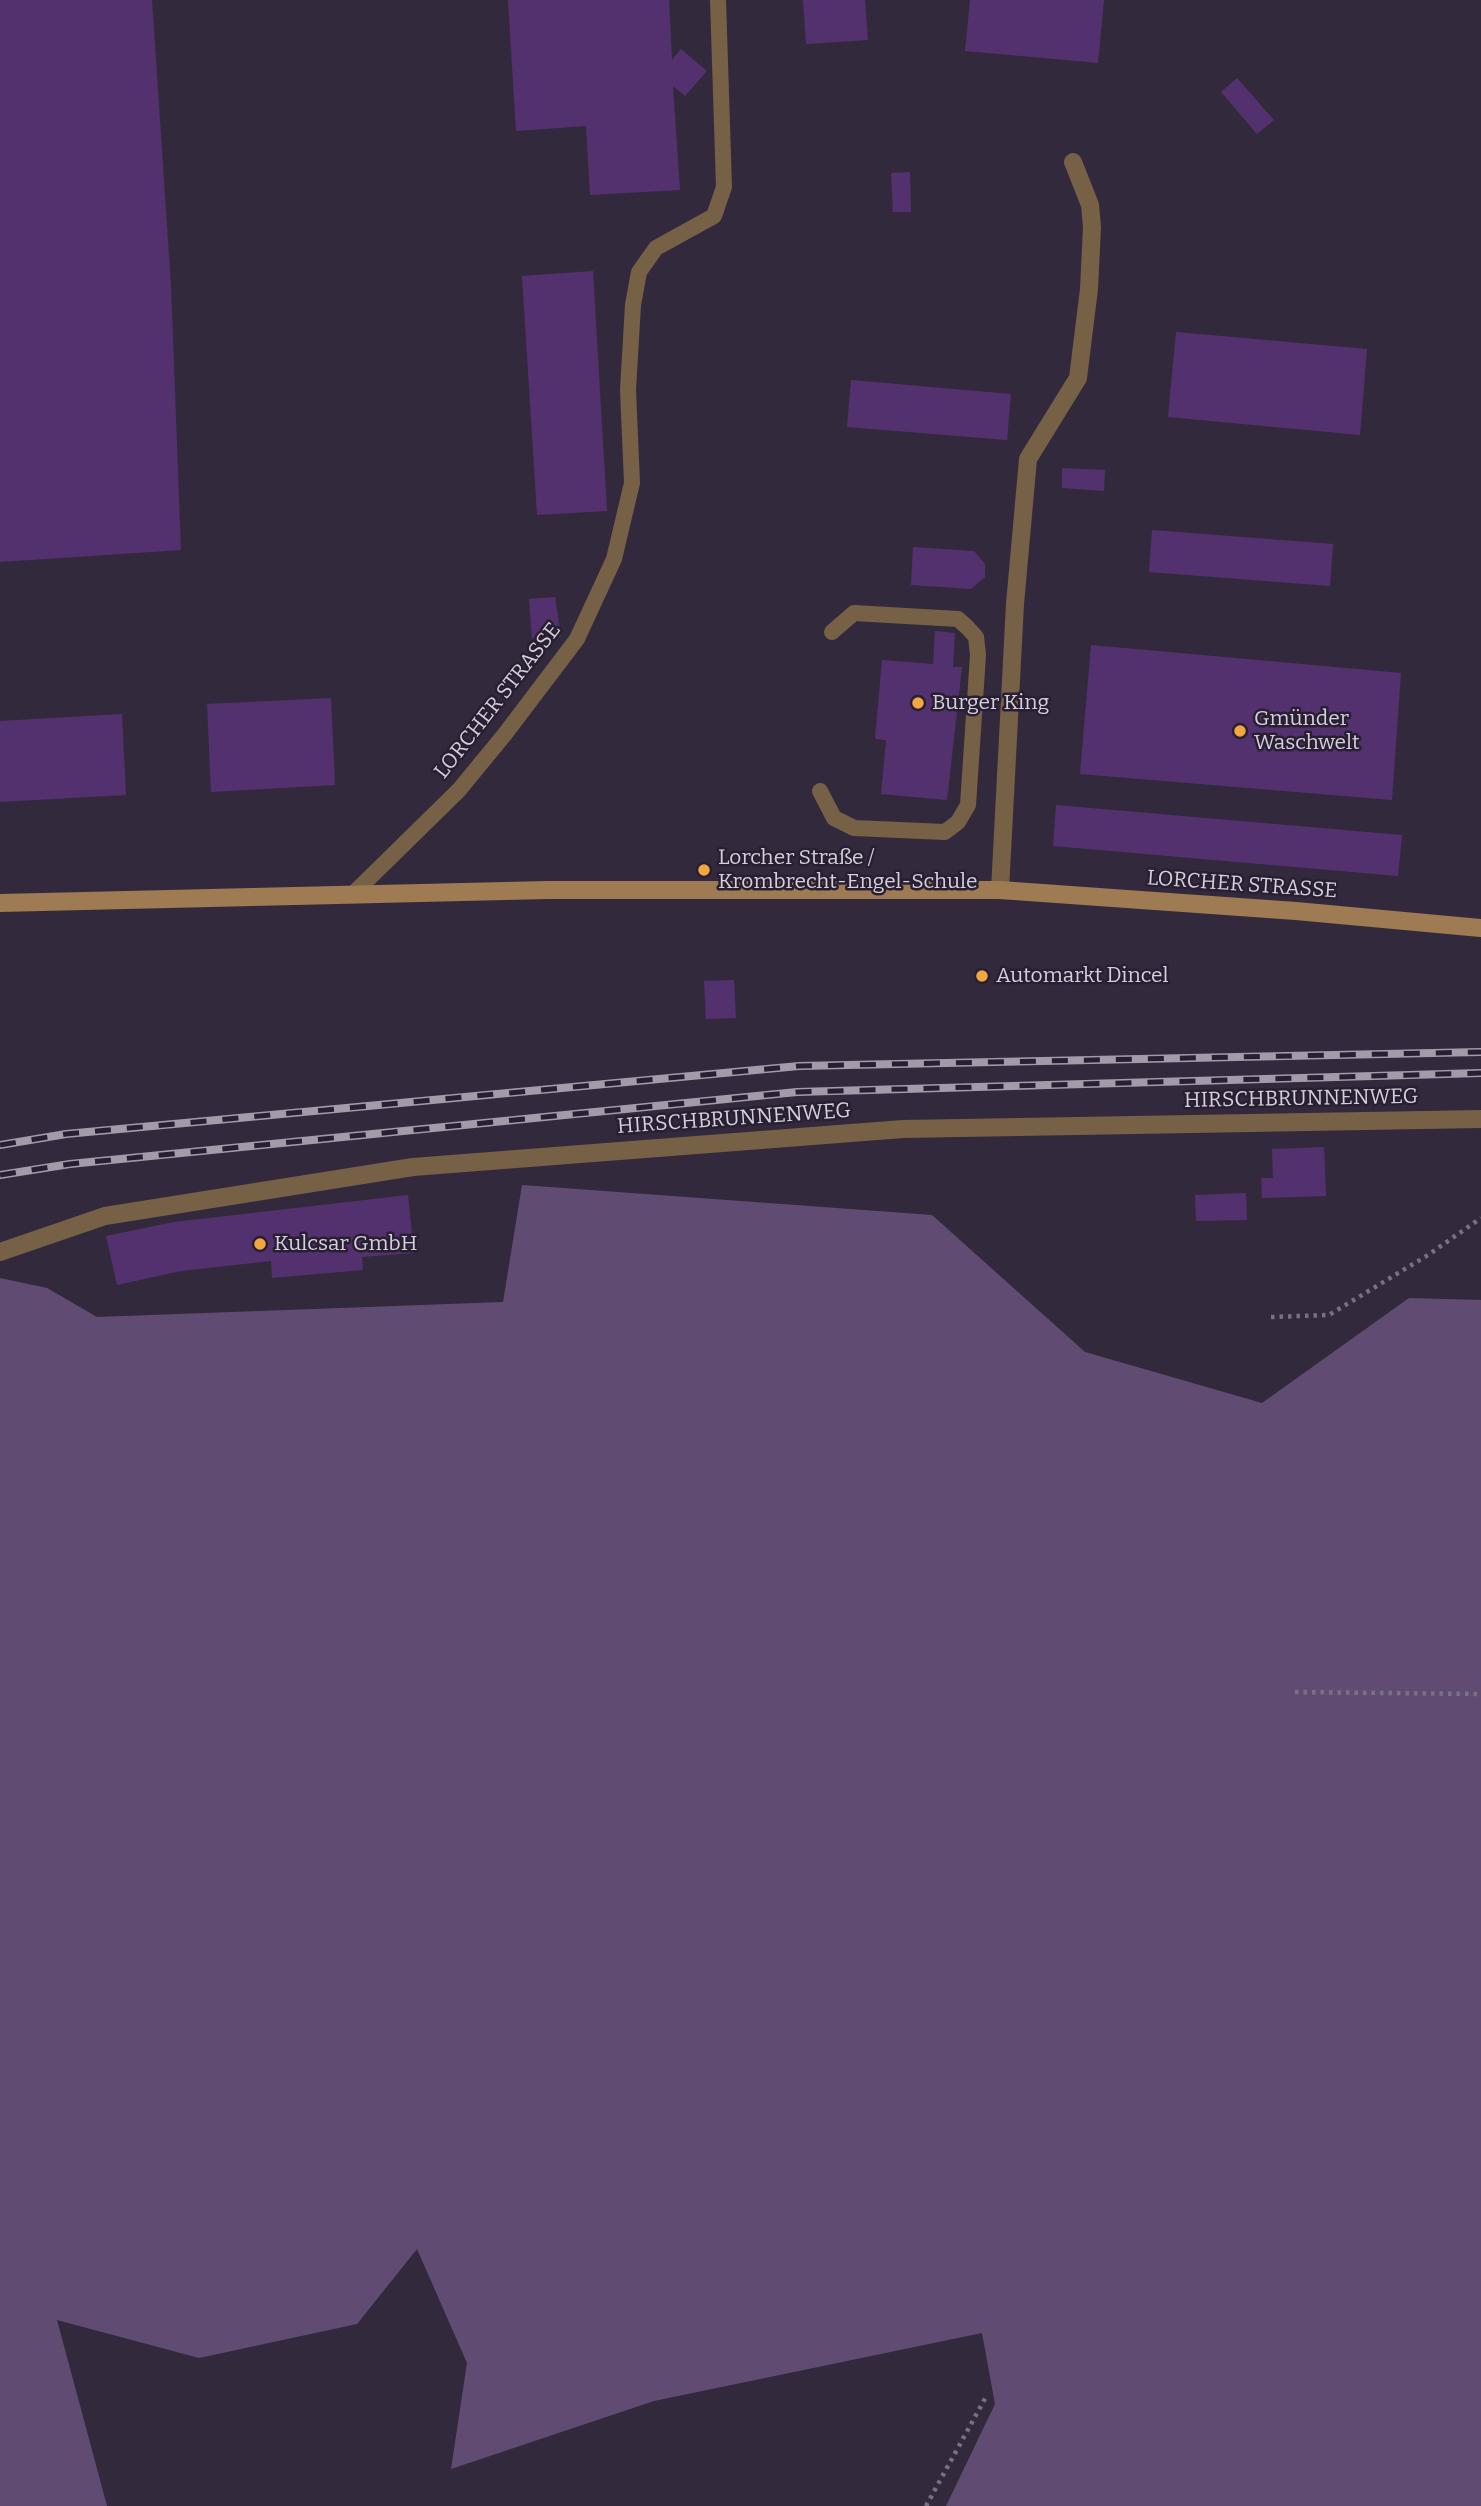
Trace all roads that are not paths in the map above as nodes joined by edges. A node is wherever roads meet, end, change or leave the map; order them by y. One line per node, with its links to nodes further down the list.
1 (718, 0): 6 (lane, LORCHER STRASSE)
2 (1073, 162): 5 (street)
3 (832, 632): 4 (lane)
4 (821, 791)
5 (1000, 890): 6 (street, LORCHER STRASSE); 8 (street, LORCHER STRASSE)
6 (354, 894): 7 (street, LORCHER STRASSE)
7 (0, 903)
8 (1481, 928)
9 (1481, 1119): 10 (street, HIRSCHBRUNNENWEG)
10 (0, 1252)

